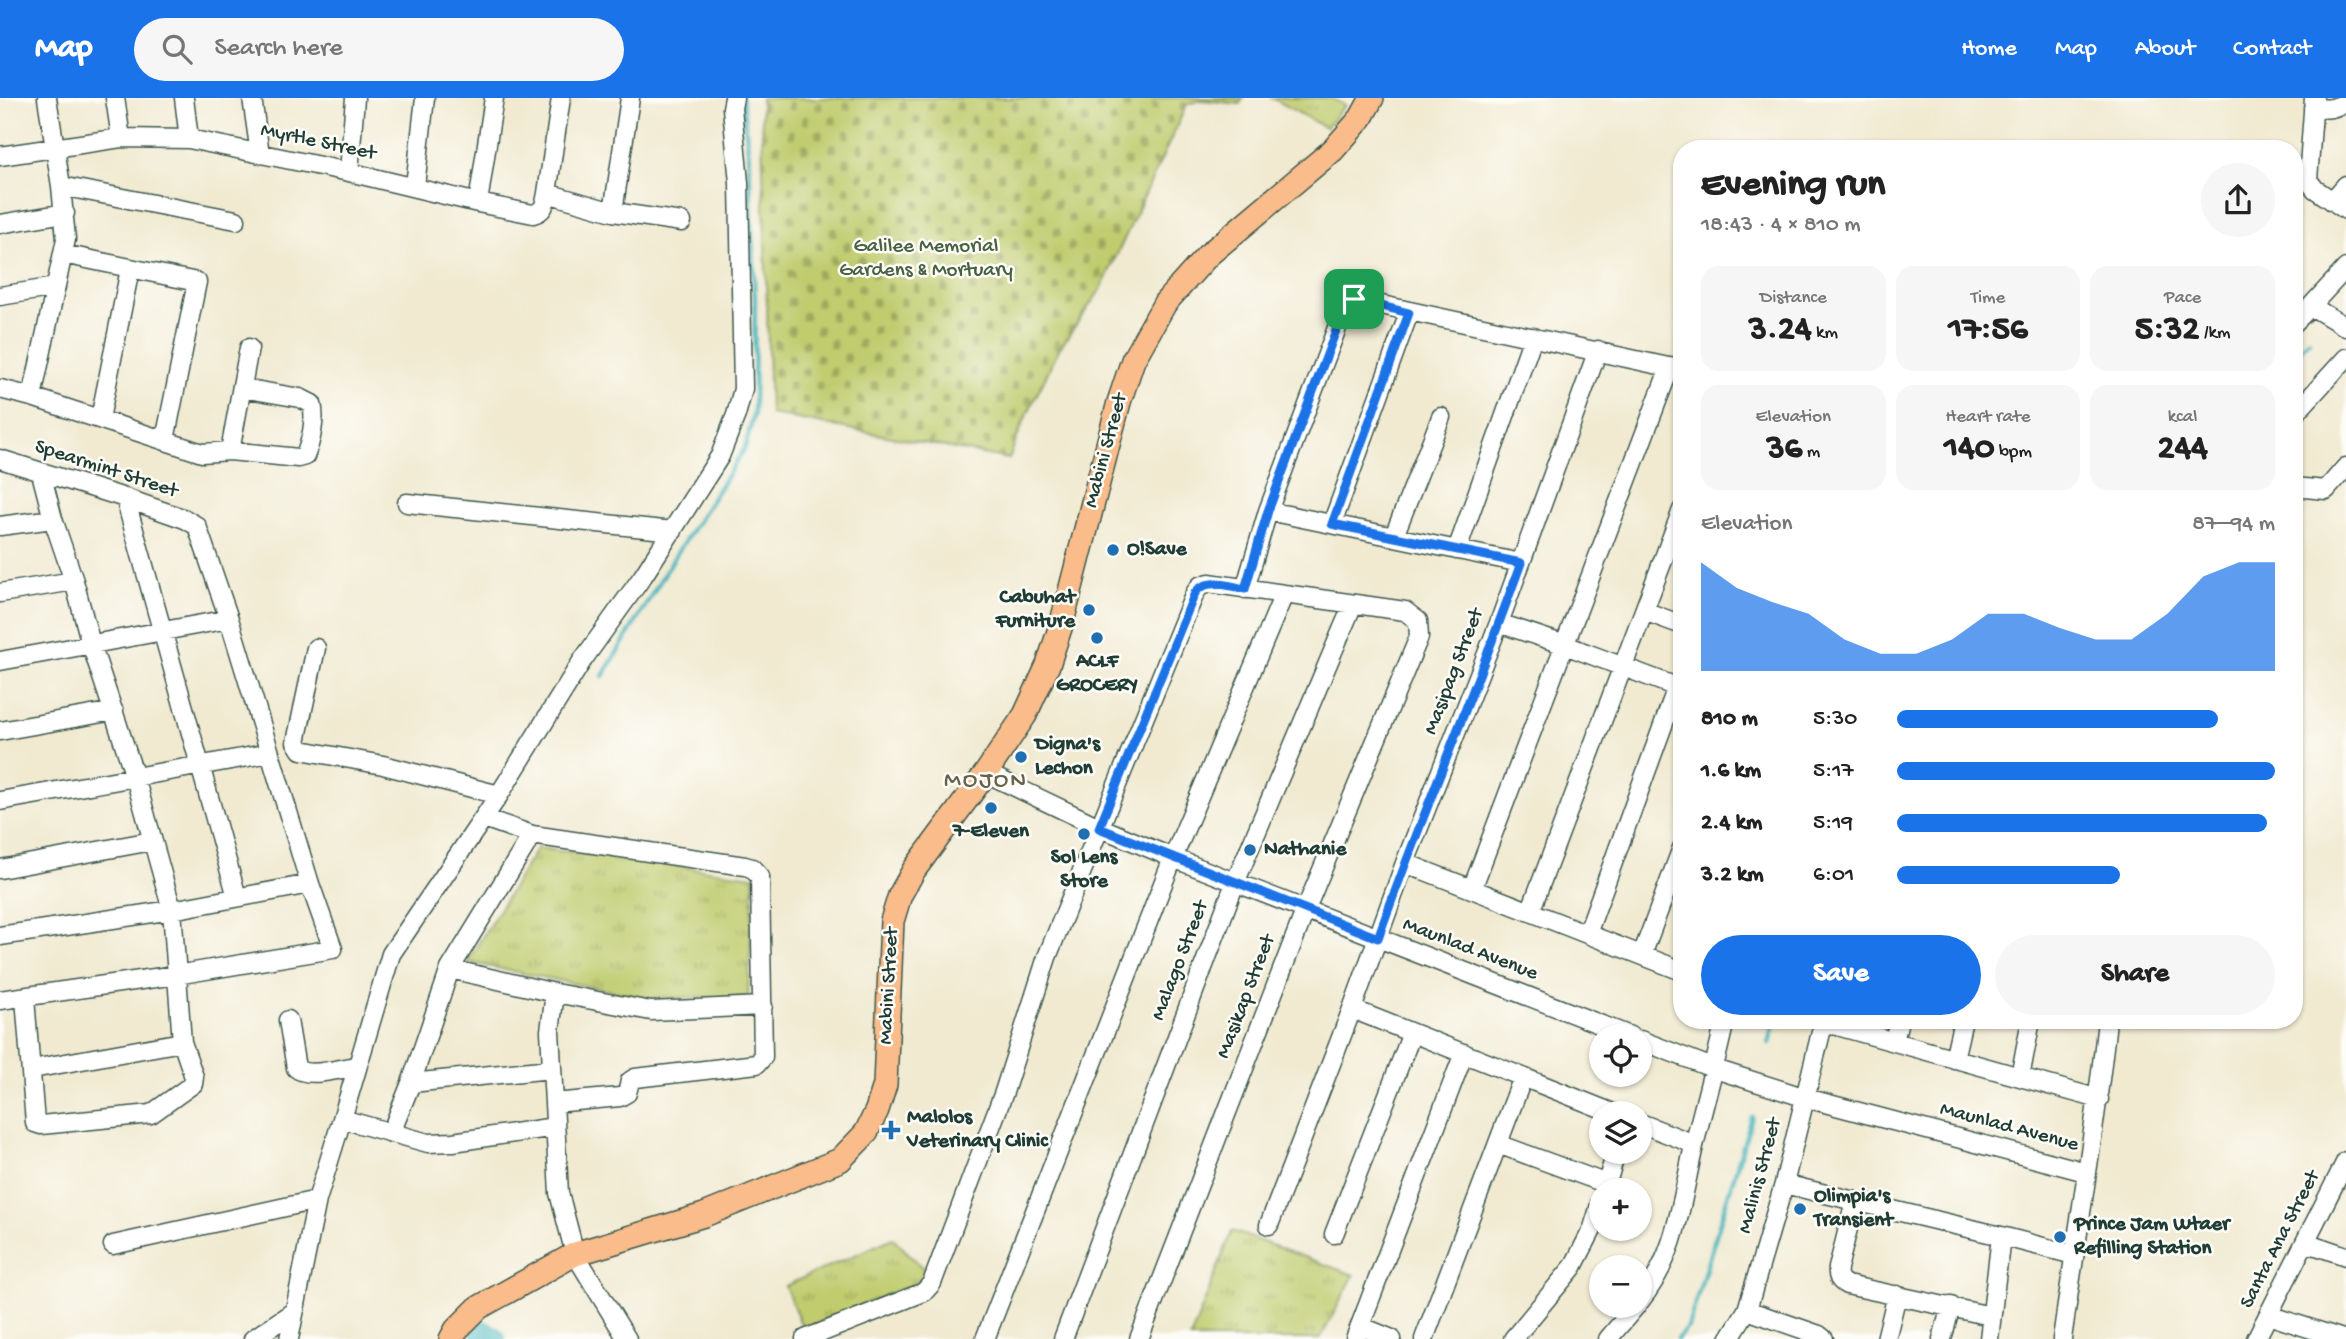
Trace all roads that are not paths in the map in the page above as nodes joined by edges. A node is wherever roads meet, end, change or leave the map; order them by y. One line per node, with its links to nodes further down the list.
1 (47, 98): 16 (street)
2 (115, 98): 14 (street)
3 (184, 98): 15 (street)
4 (252, 98): 17 (street)
5 (355, 98): 19 (street)
6 (425, 98): 22 (street)
7 (494, 98): 24 (street)
8 (561, 98): 23 (street)
9 (630, 98): 26 (street)
10 (734, 98): 64 (street)
11 (1372, 98): 90 (main road, Mabini Street)
12 (2346, 100): 13 (street)
13 (2314, 103): 25 (street)
14 (121, 138): 15 (street, Myrtle Street); 16 (street, Myrtle Street)
15 (189, 139): 17 (street, Myrtle Street)
16 (55, 146): 18 (street, Myrtle Street); 21 (street)
17 (260, 154): 19 (street, Myrtle Street)
18 (0, 156)
19 (349, 172): 22 (street, Myrtle Street)
20 (2346, 185): 25 (street)
21 (61, 186): 27 (street); 28 (street)
22 (415, 187): 24 (street, Myrtle Street)
23 (547, 193): 24 (street, Myrtle Street); 26 (street)
24 (478, 203)
25 (2339, 205)
26 (613, 212): 29 (street)
27 (65, 213): 30 (street); 31 (street)
28 (236, 220)
29 (682, 222)
30 (0, 224)
31 (63, 254): 33 (street); 34 (street)
32 (2346, 268): 36 (street)
33 (130, 269): 51 (street); 52 (street)
34 (56, 287): 35 (street); 48 (street)
35 (0, 296)
36 (2311, 306): 38 (street); 39 (street)
37 (1409, 313): 40 (street); 60 (street); 62 (street)
38 (2303, 314)
39 (2346, 327)
40 (1533, 337): 42 (street); 67 (street)
41 (249, 348): 46 (street)
42 (1598, 350): 44 (street); 68 (street, Masipag Street)
43 (2346, 358): 49 (street)
44 (1673, 367)
45 (1673, 375): 80 (street)
46 (242, 388): 53 (street); 53 (street)
47 (0, 389): 48 (street)
48 (32, 397): 51 (street)
49 (2303, 405)
50 (1441, 417): 66 (street)
51 (100, 419): 52 (street)
52 (164, 440): 53 (street)
53 (230, 451)
54 (0, 459): 56 (street, Spearmint Street)
55 (2346, 467): 57 (street)
56 (41, 473): 58 (street, Spearmint Street); 61 (street)
57 (2303, 488)
58 (125, 498): 75 (street, Spearmint Street); 78 (street)
59 (407, 503): 64 (street)
60 (1268, 511): 62 (street); 70 (street)
61 (53, 519): 63 (street); 69 (street)
62 (1332, 524): 66 (street)
63 (0, 526)
64 (673, 531): 92 (street)
65 (1673, 534): 74 (street)
66 (1394, 536): 67 (street)
67 (1457, 550): 68 (street)
68 (1521, 563): 77 (street, Masipag Street)
69 (74, 581): 71 (street); 79 (street)
70 (1245, 589): 72 (street, Masikap Street); 95 (street, Masikap Street)
71 (0, 593)
72 (1284, 594): 73 (street, Masikap Street); 98 (street)
73 (1353, 604): 102 (street, Malago Street); 107 (street, Masikap Street)
74 (1644, 611): 76 (street); 83 (street)
75 (229, 619): 78 (street); 88 (street)
76 (1673, 622)
77 (1499, 623): 80 (street); 99 (street, Masipag Street)
78 (162, 631): 79 (street); 89 (street)
79 (91, 644): 82 (street); 86 (street)
80 (1565, 645): 83 (street); 104 (street)
81 (316, 648): 92 (street)
82 (0, 662)
83 (1623, 667): 84 (street); 108 (street)
84 (1673, 686)
85 (1673, 704): 109 (street)
86 (114, 711): 87 (street); 91 (street)
87 (0, 731)
88 (270, 752): 89 (street); 103 (street)
89 (200, 765): 91 (street); 105 (street)
90 (986, 773): 95 (street, Maunlad Avenue); 165 (main road, Mabini Street)
91 (135, 778): 93 (street); 97 (street)
92 (499, 795): 94 (street)
93 (0, 800)
94 (484, 818): 96 (street); 136 (street)
95 (1099, 828): 98 (street, Maunlad Avenue); 181 (street, Masikap Street)
96 (532, 835): 114 (street); 119 (street)
97 (152, 841): 100 (street); 106 (street)
98 (1173, 858): 102 (street, Maunlad Avenue); 182 (street)
99 (1405, 863): 104 (street); 111 (street, Masipag Street)
100 (0, 869)
101 (1673, 872): 112 (street)
102 (1235, 883): 107 (street, Maunlad Avenue); 183 (street, Malago Street)
103 (310, 884): 105 (street); 115 (street)
104 (1472, 889): 108 (street)
105 (237, 897): 106 (street)
106 (172, 909): 110 (street); 115 (street)
107 (1305, 911): 111 (street, Maunlad Avenue); 184 (street, Masikap Street)
108 (1530, 912): 109 (street)
109 (1587, 934): 112 (street)
110 (0, 936)
111 (1378, 938): 120 (street, Masipag Street); 122 (street, Maunlad Avenue)
112 (1642, 955): 113 (street)
113 (1673, 967)
114 (450, 969): 116 (street); 142 (street)
115 (176, 975): 117 (street); 131 (street)
116 (555, 993): 119 (street); 138 (street)
117 (24, 998): 118 (street); 137 (street)
118 (0, 1000)
119 (763, 1006): 145 (street)
120 (1352, 1009): 130 (street); 159 (street, Masipag Street)
121 (288, 1020): 136 (street)
122 (1599, 1024)
123 (1724, 1029): 139 (street)
124 (1822, 1029): 143 (street, Malinis Street)
125 (1851, 1029): 132 (street)
126 (1897, 1029): 132 (street)
127 (1961, 1029): 135 (street)
128 (2029, 1029): 141 (street)
129 (2106, 1029): 144 (street)
130 (1412, 1033): 134 (street); 160 (street)
131 (182, 1042): 137 (street); 137 (street)
132 (1894, 1042): 135 (street)
133 (1652, 1045): 139 (street, Maunlad Avenue)
134 (1464, 1053): 140 (street); 176 (street)
135 (1954, 1059): 141 (street)
136 (357, 1066): 147 (street)
137 (32, 1069)
138 (551, 1069): 142 (street); 145 (street)
139 (1715, 1069): 143 (street, Maunlad Avenue); 152 (street)
140 (1523, 1077): 146 (street); 151 (street)
141 (2020, 1077): 144 (street)
142 (411, 1083): 150 (street)
143 (1806, 1098): 153 (street, Maunlad Avenue); 156 (street, Malinis Street)
144 (2099, 1099): 153 (street)
145 (554, 1103): 148 (street)
146 (1589, 1103)
147 (342, 1119): 150 (street); 157 (street)
148 (555, 1127): 150 (street); 165 (street)
149 (1652, 1128): 152 (street)
150 (391, 1133)
151 (1498, 1144): 155 (street); 186 (street)
152 (1694, 1144): 168 (street)
153 (2086, 1172): 166 (street)
154 (2343, 1172): 163 (street, Santa Ana Street)
155 (1589, 1180)
156 (1784, 1184): 158 (street); 171 (street, Malinis Street)
157 (317, 1200): 164 (street); 172 (street)
158 (1854, 1201): 161 (street); 169 (street)
159 (1269, 1226)
160 (1334, 1234)
161 (2001, 1236): 166 (street); 174 (street)
162 (1589, 1237): 187 (street)
163 (2305, 1242): 167 (street); 173 (street, Santa Ana Street)
164 (113, 1245)
165 (575, 1254): 179 (main road, Mabini Street); 180 (street)
166 (2074, 1255): 194 (street)
167 (2346, 1256)
168 (1652, 1286)
169 (1897, 1295): 170 (street); 191 (street)
170 (1951, 1306): 174 (street); 192 (street)
171 (1747, 1310): 189 (street, Malinis Street); 190 (street)
172 (293, 1312): 177 (street); 178 (street)
173 (2268, 1315): 195 (street, Santa Ana Street); 196 (street)
174 (1991, 1316): 193 (street)
175 (1626, 1318): 188 (street)
176 (1358, 1333): 185 (street)
177 (253, 1339)
178 (289, 1339)
179 (451, 1339)
180 (626, 1339)
181 (805, 1339)
182 (985, 1339)
183 (1063, 1339)
184 (1139, 1339)
185 (1392, 1339)
186 (1424, 1339)
187 (1513, 1339)
188 (1608, 1339)
189 (1729, 1339)
190 (1824, 1339)
191 (1886, 1339)
192 (1942, 1339)
193 (1989, 1339)
194 (2062, 1339)
195 (2256, 1339)
196 (2343, 1339)

